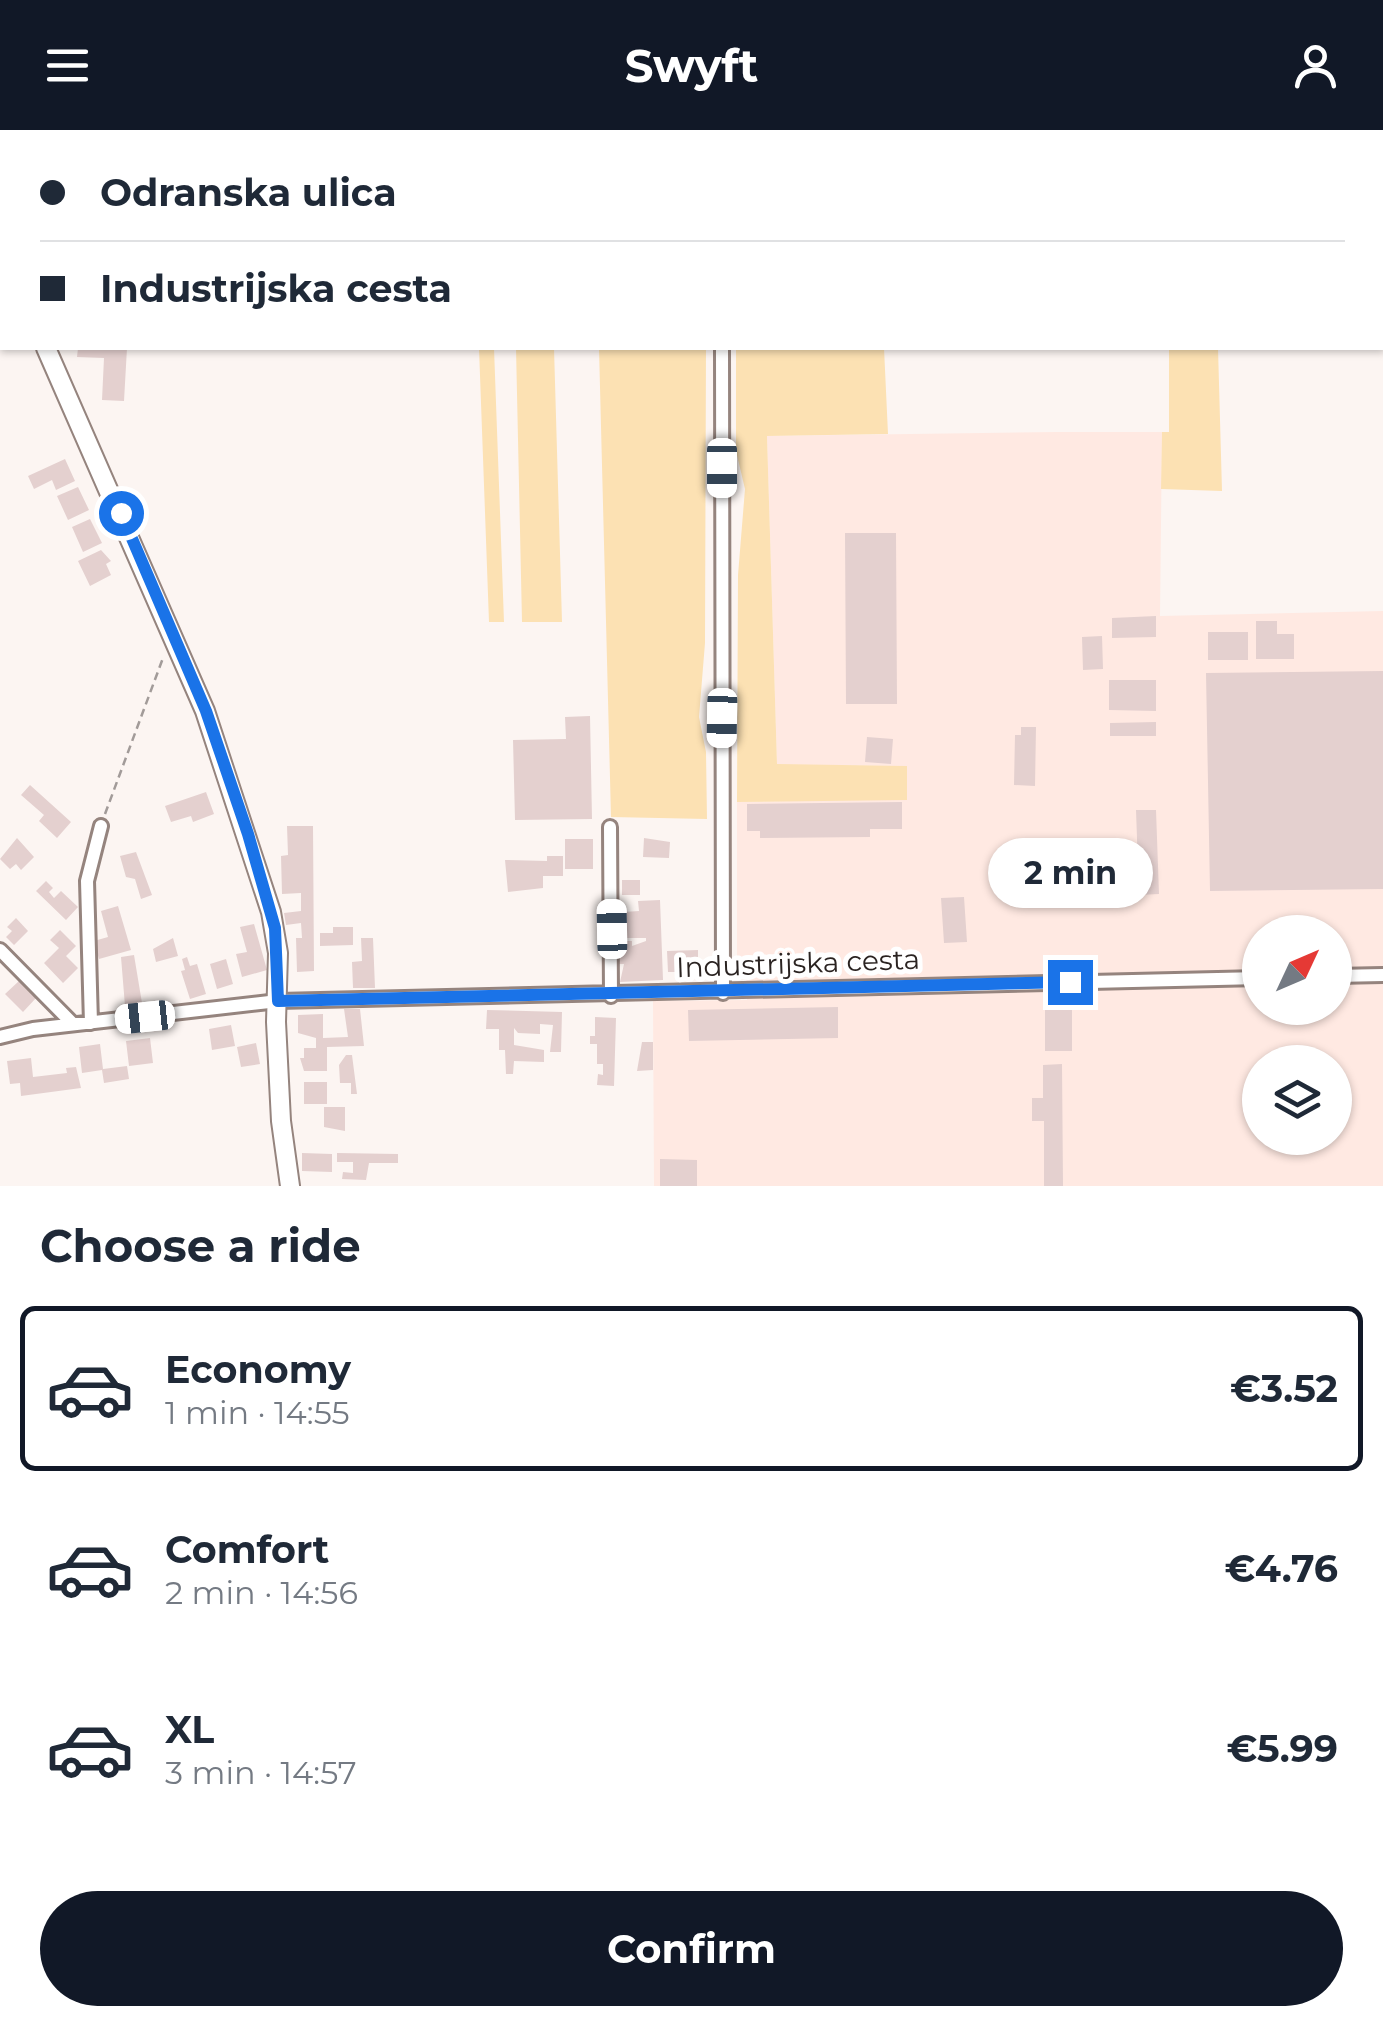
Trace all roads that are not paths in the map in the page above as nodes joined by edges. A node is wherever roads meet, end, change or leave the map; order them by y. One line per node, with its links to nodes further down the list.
1 (47, 350): 11 (main road)
2 (722, 350): 9 (street)
3 (101, 826): 12 (street)
4 (610, 826): 10 (street)
5 (0, 950): 13 (street)
6 (1383, 975): 7 (street)
7 (1352, 976)
8 (1242, 979): 9 (street, Industrijska cesta)
9 (723, 993): 10 (street, Industrijska cesta)
10 (611, 996): 11 (street, Industrijska cesta)
11 (278, 1001): 12 (street, Industrijska cesta); 15 (main road)
12 (91, 1023): 13 (street, Industrijska cesta)
13 (73, 1024): 14 (street, Industrijska cesta)
14 (0, 1038)
15 (290, 1186)

